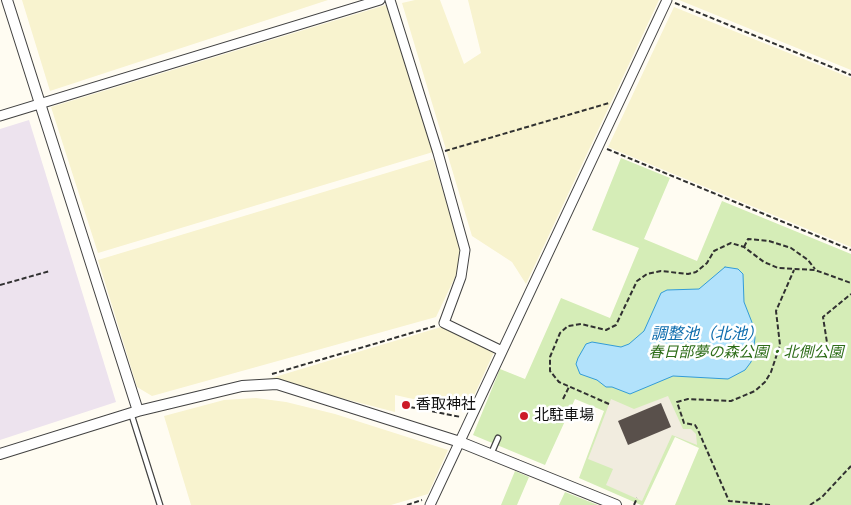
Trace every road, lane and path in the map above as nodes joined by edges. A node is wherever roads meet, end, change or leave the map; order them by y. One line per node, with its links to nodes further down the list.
1 (7, 0): 7 (street)
2 (380, 0): 7 (street)
3 (390, 0): 10 (street)
4 (668, 0): 5 (path); 6 (street)
5 (851, 75)
6 (620, 99): 9 (street); 10 (path)
7 (39, 104): 8 (street); 27 (street)
8 (0, 116)
9 (598, 146): 12 (path); 21 (street)
10 (438, 153): 19 (street)
11 (744, 247): 14 (path); 15 (path); 23 (path)
12 (851, 250)
13 (50, 270): 17 (path)
14 (794, 270): 15 (path); 40 (path)
15 (815, 270): 16 (path)
16 (851, 283)
17 (0, 285)
18 (851, 294): 20 (path)
19 (444, 323): 21 (street); 22 (path)
20 (828, 349)
21 (502, 350): 28 (street)
22 (265, 376)
23 (569, 387): 24 (path); 25 (path)
24 (563, 399)
25 (609, 404)
26 (410, 407): 28 (path)
27 (134, 412): 30 (street); 31 (street); 36 (lane)
28 (471, 418): 30 (street)
29 (498, 438): 32 (lane)
30 (460, 442): 32 (street); 35 (street)
31 (0, 454)
32 (491, 454): 38 (street)
33 (851, 466): 41 (path)
34 (637, 498): 39 (path)
35 (432, 501): 37 (path)
36 (160, 505)
37 (406, 505)
38 (616, 505)
39 (634, 505)
40 (770, 505)
41 (810, 505)

